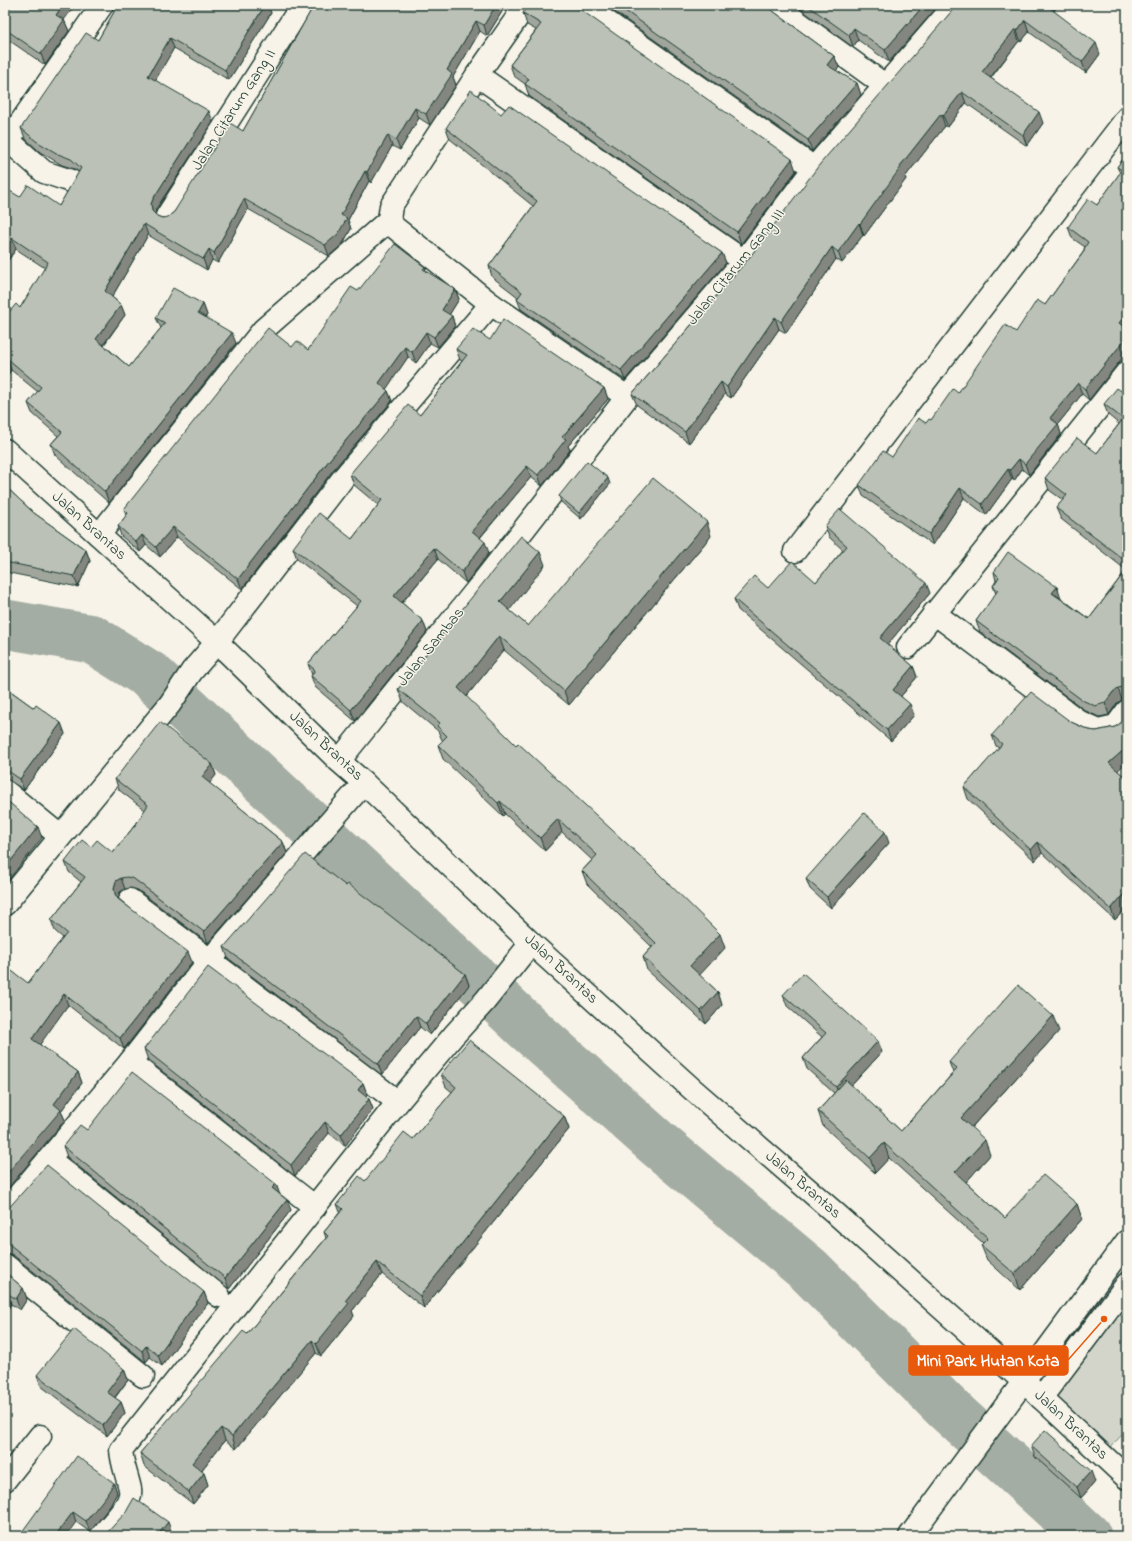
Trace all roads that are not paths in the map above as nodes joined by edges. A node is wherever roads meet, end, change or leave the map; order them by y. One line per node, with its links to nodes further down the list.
1 (102, 5): 10 (street)
2 (302, 5): 13 (street, Jalan Citarum Gang II)
3 (526, 5): 7 (street)
4 (583, 5): 11 (street)
5 (774, 5): 8 (street)
6 (956, 5): 8 (street, Jalan Citarum Gang III)
7 (477, 75): 14 (street); 15 (street)
8 (886, 86): 11 (street, Jalan Citarum Gang III)
9 (1127, 118): 22 (street)
10 (7, 143): 12 (street)
11 (814, 168): 15 (street, Jalan Citarum Gang III)
12 (71, 181)
13 (167, 216)
14 (389, 220): 16 (street); 21 (street)
15 (744, 261): 18 (street, Jalan Citarum Gang III)
16 (491, 304): 18 (street); 24 (street)
17 (1127, 372): 23 (street)
18 (627, 397): 20 (street, Jalan Citarum Gang III)
19 (5, 450): 21 (street, Jalan Brantas)
20 (521, 533): 27 (street, Jalan Sambas)
21 (99, 535): 24 (street, Jalan Brantas)
22 (794, 550)
23 (934, 613): 25 (street); 26 (street)
24 (217, 642): 27 (street, Jalan Brantas); 30 (street)
25 (908, 647)
26 (1127, 711)
27 (339, 761): 28 (street, Jalan Brantas)
28 (364, 783): 33 (street, Jalan Brantas); 34 (street)
29 (5, 791): 30 (street)
30 (60, 836): 32 (street)
31 (130, 900): 34 (street)
32 (5, 904)
33 (524, 951): 36 (street); 45 (street, Jalan Brantas)
34 (209, 961): 35 (street); 36 (street)
35 (130, 1062): 37 (street); 38 (street)
36 (398, 1102): 38 (street)
37 (50, 1159): 39 (street); 43 (street)
38 (315, 1207): 50 (street)
39 (5, 1211)
40 (1127, 1241): 45 (street)
41 (5, 1266): 44 (street)
42 (1127, 1284): 46 (street)
43 (219, 1296)
44 (143, 1376)
45 (1023, 1381): 46 (street, Jalan Brantas); 51 (street)
46 (1041, 1398): 48 (street, Jalan Brantas)
47 (40, 1436): 49 (street)
48 (1127, 1478)
49 (5, 1480)
50 (101, 1536)
51 (910, 1536)

